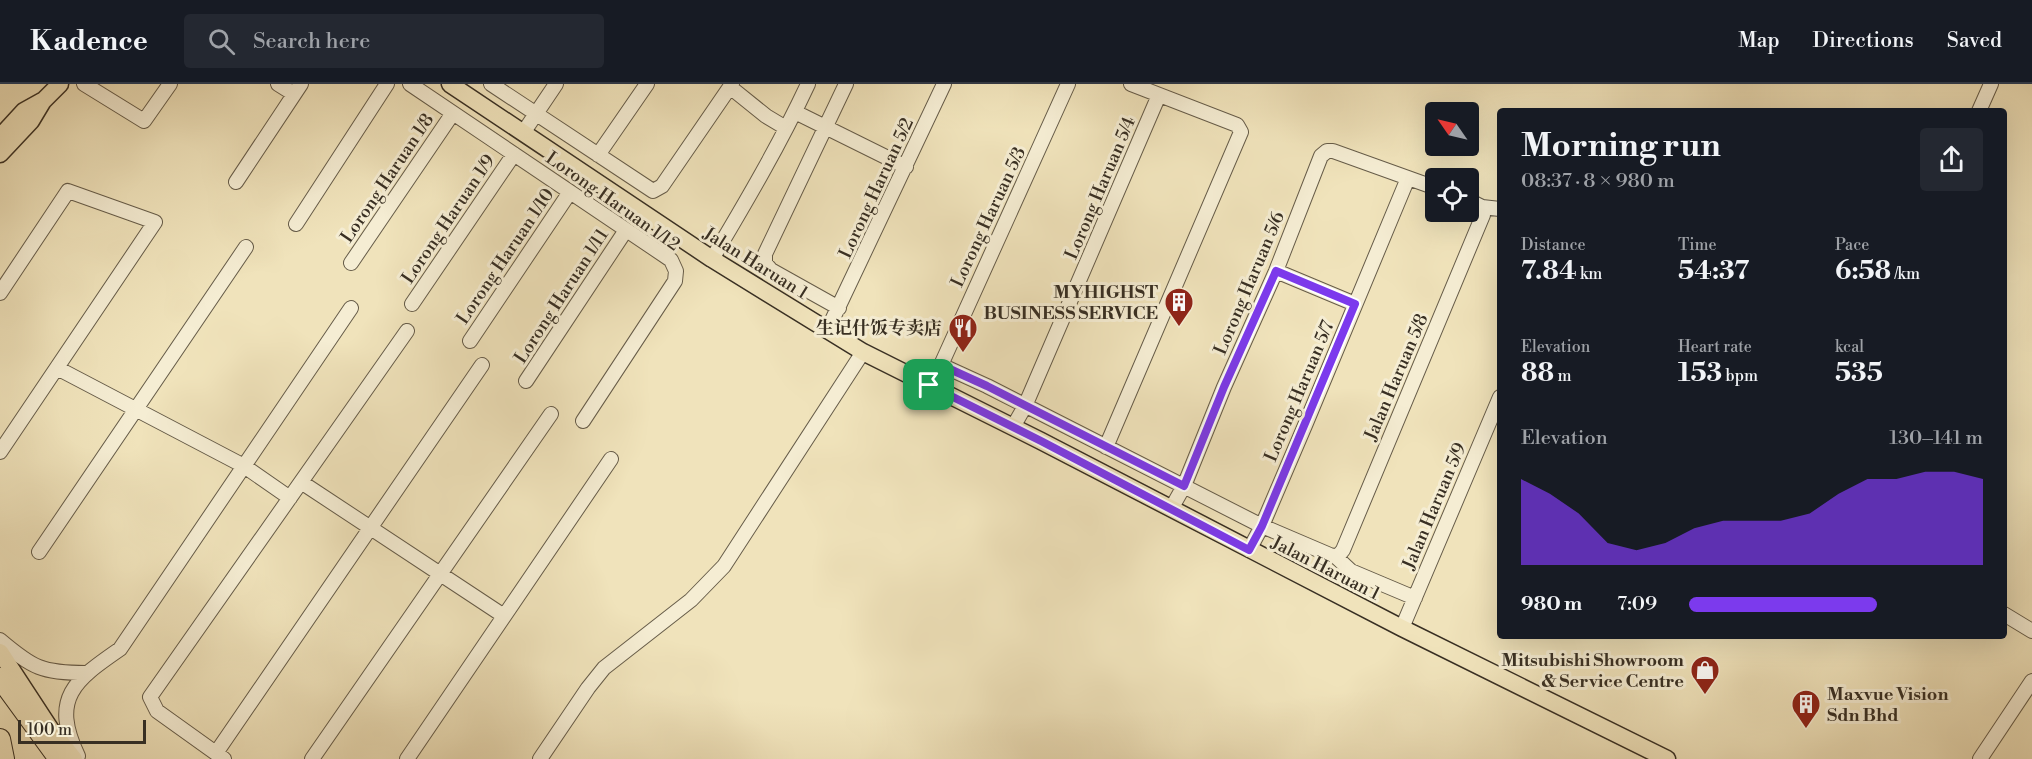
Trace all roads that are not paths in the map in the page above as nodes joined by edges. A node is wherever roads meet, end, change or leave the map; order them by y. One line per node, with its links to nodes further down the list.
1 (60, 84): 20 (main road)
2 (171, 84): 16 (street)
3 (278, 84): 18 (street)
4 (387, 84): 40 (street)
5 (410, 84): 23 (street, Lorong Haruan 1/12)
6 (450, 84): 27 (main road, Jalan Haruan 1)
7 (491, 84): 24 (street)
8 (556, 84): 24 (street)
9 (647, 84): 31 (street)
10 (808, 84): 22 (street)
11 (846, 84): 26 (street)
12 (944, 84): 32 (street, Lorong Haruan 5/2)
13 (1068, 84): 56 (street, Lorong Haruan 5/3)
14 (1131, 84): 19 (street)
15 (1991, 84): 21 (street)
16 (87, 85)
17 (730, 86): 25 (street); 31 (street)
18 (297, 89): 34 (street)
19 (1160, 95): 61 (street, Lorong Haruan 5/4); 66 (street)
20 (43, 101): 28 (main road); 29 (main road)
21 (1980, 108)
22 (795, 112): 25 (street); 26 (street)
23 (453, 113): 30 (street, Lorong Haruan 1/12); 44 (street, Lorong Haruan 1/8)
24 (536, 114): 27 (street); 31 (street)
25 (786, 128): 43 (street)
26 (825, 128): 32 (street); 50 (street)
27 (523, 133): 43 (main road, Jalan Haruan 1)
28 (1, 135)
29 (0, 154)
30 (514, 154): 36 (street, Lorong Haruan 1/12); 47 (street, Lorong Haruan 1/9)
31 (598, 155)
32 (906, 167): 50 (street, Lorong Haruan 5/2)
33 (1408, 178): 35 (street); 45 (street, Lorong Haruan 5/6); 48 (street, Lorong Haruan 5/7)
34 (236, 182)
35 (1425, 184)
36 (570, 192): 41 (street, Lorong Haruan 1/12); 53 (street, Lorong Haruan 1/10)
37 (1479, 205): 38 (street)
38 (1482, 207): 39 (street); 78 (street, Jalan Haruan 5/8)
39 (1497, 209)
40 (296, 224)
41 (626, 230): 58 (street, Lorong Haruan 1/11); 64 (street, Lorong Haruan 1/12)
42 (246, 247): 62 (street)
43 (712, 259): 52 (main road, Jalan Haruan 1)
44 (351, 263)
45 (1276, 271): 48 (street); 71 (street, Lorong Haruan 5/6)
46 (0, 293): 57 (street)
47 (412, 304)
48 (1355, 304): 74 (street, Lorong Haruan 5/7)
49 (351, 308): 69 (street)
50 (839, 308): 52 (street, Lorong Haruan 5/2)
51 (407, 331): 70 (street)
52 (827, 331): 54 (main road, Jalan Haruan 1)
53 (470, 341)
54 (863, 352): 59 (main road, Jalan Haruan 1); 98 (street)
55 (482, 365): 75 (street)
56 (941, 365): 59 (street, Lorong Haruan 5/3); 61 (street)
57 (57, 368): 62 (street); 67 (street)
58 (526, 381)
59 (929, 385): 65 (main road, Jalan Haruan 1)
60 (1497, 404): 80 (street, Jalan Haruan 5/9)
61 (1024, 406): 65 (street, Lorong Haruan 5/4); 66 (street)
62 (136, 409): 69 (street); 77 (street)
63 (551, 414): 79 (street)
64 (584, 421)
65 (1013, 427): 73 (main road, Jalan Haruan 1)
66 (1106, 447): 71 (street)
67 (0, 452)
68 (611, 459): 81 (street)
69 (244, 466): 72 (street); 87 (street)
70 (301, 482): 72 (street); 75 (street)
71 (1184, 486): 73 (street, Lorong Haruan 5/6); 74 (street)
72 (290, 498): 91 (street)
73 (1172, 509): 76 (main road, Jalan Haruan 1)
74 (1262, 526): 76 (street, Lorong Haruan 5/7); 78 (street)
75 (370, 528): 79 (street); 91 (street)
76 (1249, 550): 83 (main road, Jalan Haruan 1)
77 (39, 552)
78 (1335, 556): 80 (street)
79 (440, 574): 81 (street); 96 (street)
80 (1415, 598): 83 (street, Jalan Haruan 5/9)
81 (504, 616): 97 (street)
82 (2007, 617): 84 (street)
83 (1402, 628): 99 (main road, Jalan Haruan 1)
84 (2032, 631)
85 (0, 640): 87 (street)
86 (0, 652): 94 (main road)
87 (86, 673): 95 (street)
88 (0, 678): 93 (highway)
89 (2032, 681): 100 (street)
90 (0, 739): 92 (highway)
91 (220, 756)
92 (4, 759)
93 (59, 759)
94 (74, 759)
95 (79, 759)
96 (312, 759)
97 (407, 759)
98 (540, 759)
99 (1667, 759)
100 (1980, 759)

